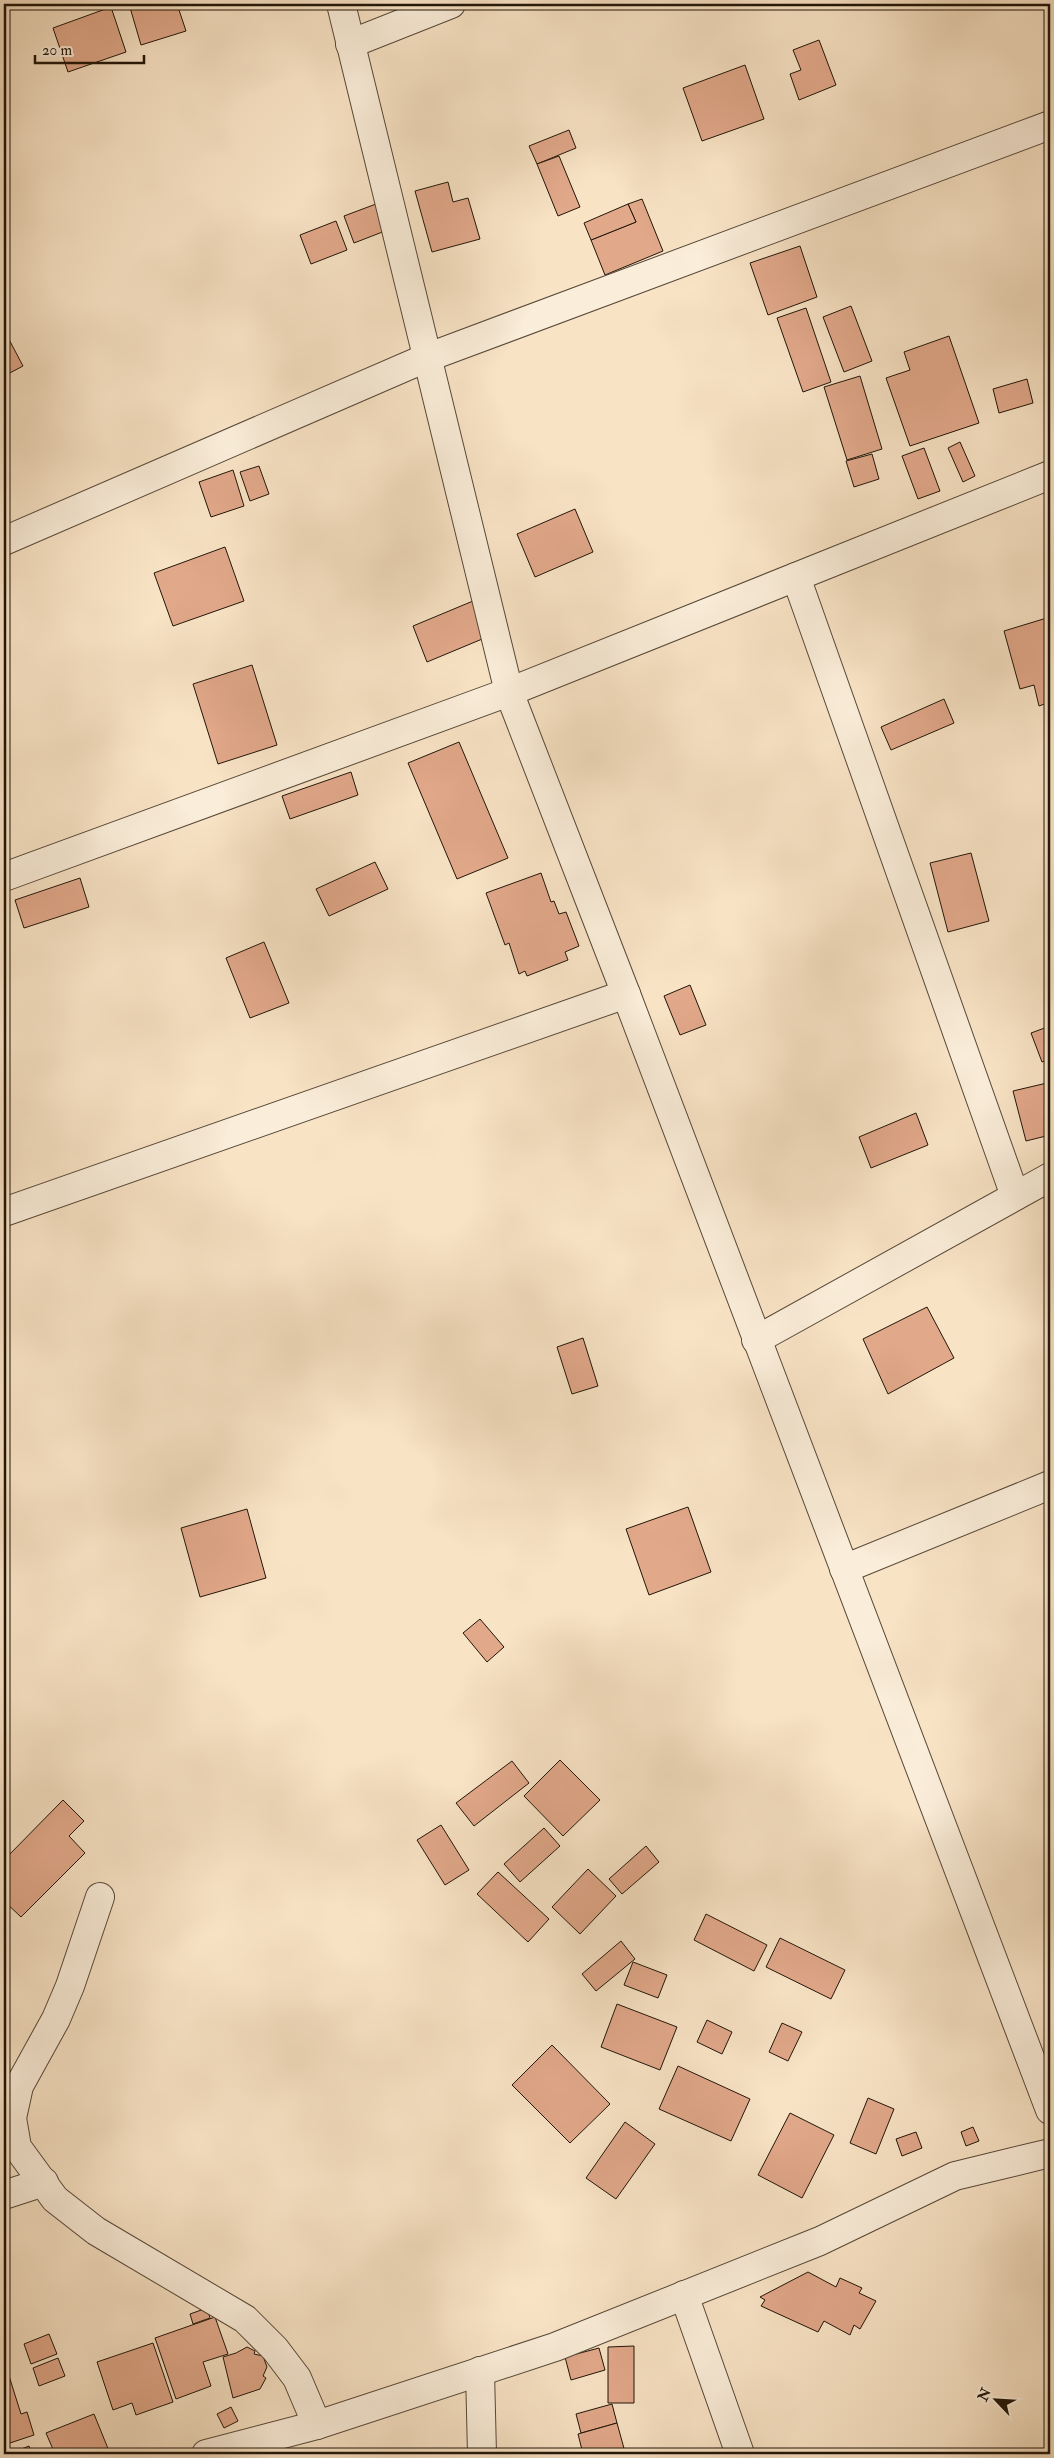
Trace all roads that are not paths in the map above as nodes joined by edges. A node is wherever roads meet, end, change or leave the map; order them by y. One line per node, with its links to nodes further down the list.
1 (341, 4): 3 (street)
2 (451, 4): 3 (street)
3 (350, 44): 5 (street)
4 (1050, 125): 5 (street)
5 (426, 358): 7 (street); 9 (street)
6 (1050, 475): 8 (street)
7 (4, 541)
8 (796, 577): 9 (street); 13 (street)
9 (509, 692): 10 (street); 11 (street)
10 (4, 877)
11 (626, 994): 14 (street); 15 (street)
12 (1050, 1177): 13 (street)
13 (1015, 1196): 15 (street)
14 (4, 1212)
15 (756, 1340): 17 (street)
16 (1050, 1485): 17 (street)
17 (844, 1569): 19 (street)
18 (100, 1897): 20 (street)
19 (1050, 2110)
20 (10, 2139): 22 (street)
21 (1050, 2153): 24 (street)
22 (44, 2182): 23 (street); 26 (street)
23 (4, 2195)
24 (684, 2295): 25 (street); 29 (street)
25 (480, 2371): 26 (street); 28 (street)
26 (317, 2425): 27 (street)
27 (206, 2454)
28 (482, 2454)
29 (740, 2454)

